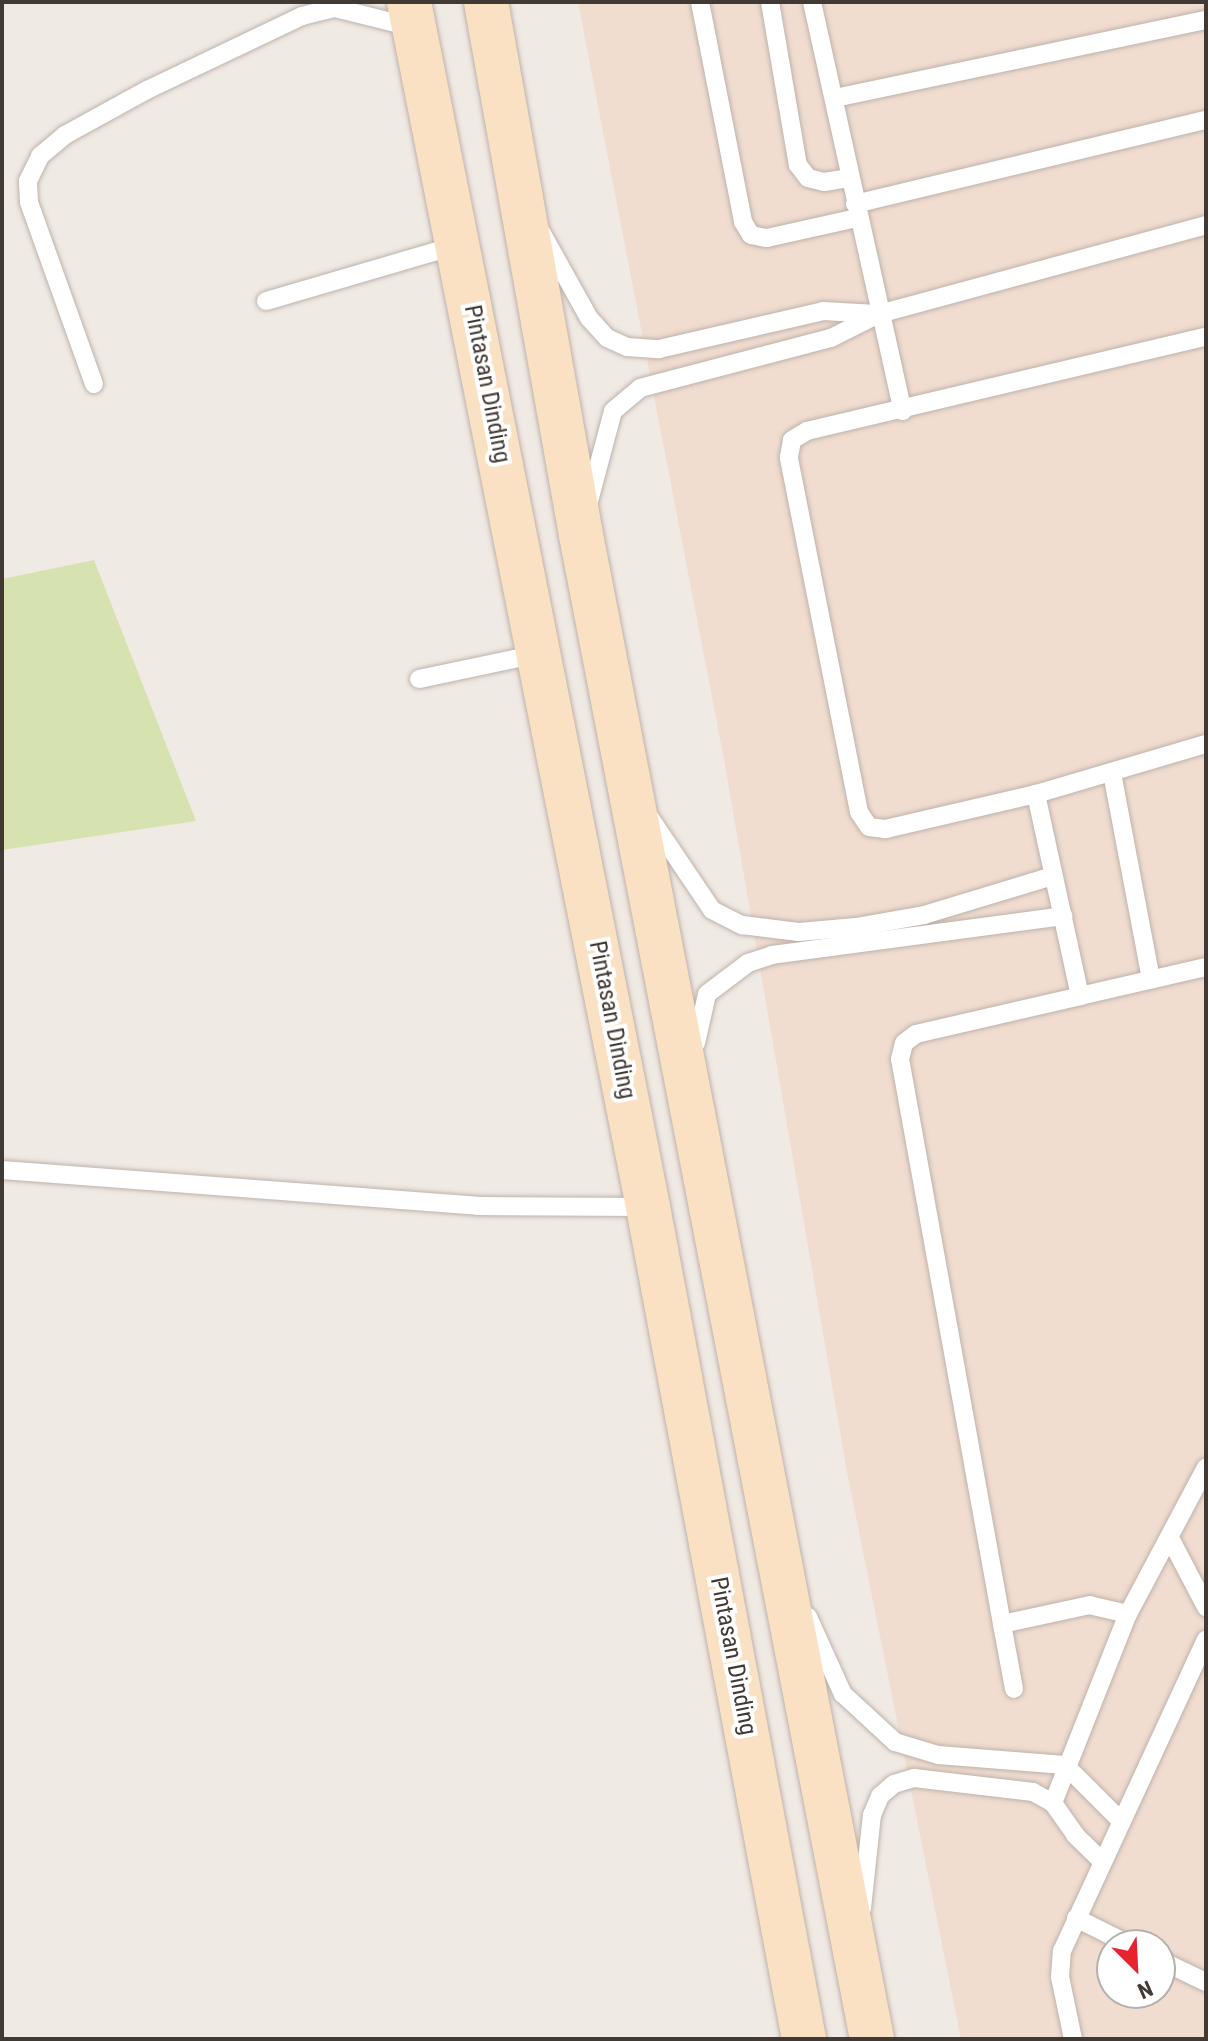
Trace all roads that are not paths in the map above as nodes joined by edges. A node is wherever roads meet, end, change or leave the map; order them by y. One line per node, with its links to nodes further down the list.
1 (486, 2): 12 (main road)
2 (700, 2): 13 (lane)
3 (770, 2): 11 (lane)
4 (814, 2): 9 (lane)
5 (1203, 2): 8 (lane)
6 (334, 5): 7 (lane); 19 (lane)
7 (412, 15): 15 (main road, Pintasan Dinding)
8 (1206, 18): 9 (lane)
9 (835, 98): 11 (lane)
10 (1206, 120): 13 (lane)
11 (850, 178): 13 (lane)
12 (519, 191): 17 (lane); 21 (main road)
13 (856, 211): 17 (lane)
14 (1206, 225): 17 (lane)
15 (460, 245): 16 (lane); 22 (main road, Pintasan Dinding)
16 (266, 301)
17 (879, 314): 20 (lane); 21 (lane)
18 (1206, 337): 20 (lane)
19 (94, 384)
20 (903, 411): 27 (lane)
21 (581, 535): 26 (main road)
22 (540, 653): 23 (lane); 35 (main road, Pintasan Dinding)
23 (419, 679)
24 (1206, 744): 25 (lane)
25 (1112, 773): 27 (lane); 31 (lane)
26 (631, 789): 28 (lane); 33 (main road)
27 (1036, 794): 28 (lane)
28 (1053, 876): 29 (lane)
29 (1063, 916): 32 (lane); 33 (lane)
30 (1206, 967): 31 (lane)
31 (1151, 979): 32 (lane)
32 (1080, 996): 41 (lane)
33 (694, 1131): 38 (main road)
34 (2, 1170): 35 (lane)
35 (648, 1207): 53 (main road, Pintasan Dinding)
36 (1206, 1467): 37 (lane)
37 (1171, 1540): 39 (lane); 40 (lane)
38 (773, 1542): 44 (lane); 50 (main road)
39 (1206, 1607)
40 (1128, 1614): 41 (lane); 44 (lane)
41 (1002, 1624): 43 (lane)
42 (1206, 1640): 46 (lane)
43 (1014, 1689)
44 (1065, 1765): 45 (lane); 46 (lane)
45 (1053, 1803): 47 (lane); 50 (lane)
46 (1121, 1821): 47 (lane)
47 (1102, 1861): 48 (lane)
48 (1076, 1918): 49 (lane); 55 (lane)
49 (1098, 1929)
50 (857, 1951): 54 (main road)
51 (1176, 1968): 52 (lane)
52 (1206, 1982)
53 (804, 2039)
54 (872, 2039)
55 (1073, 2039)

